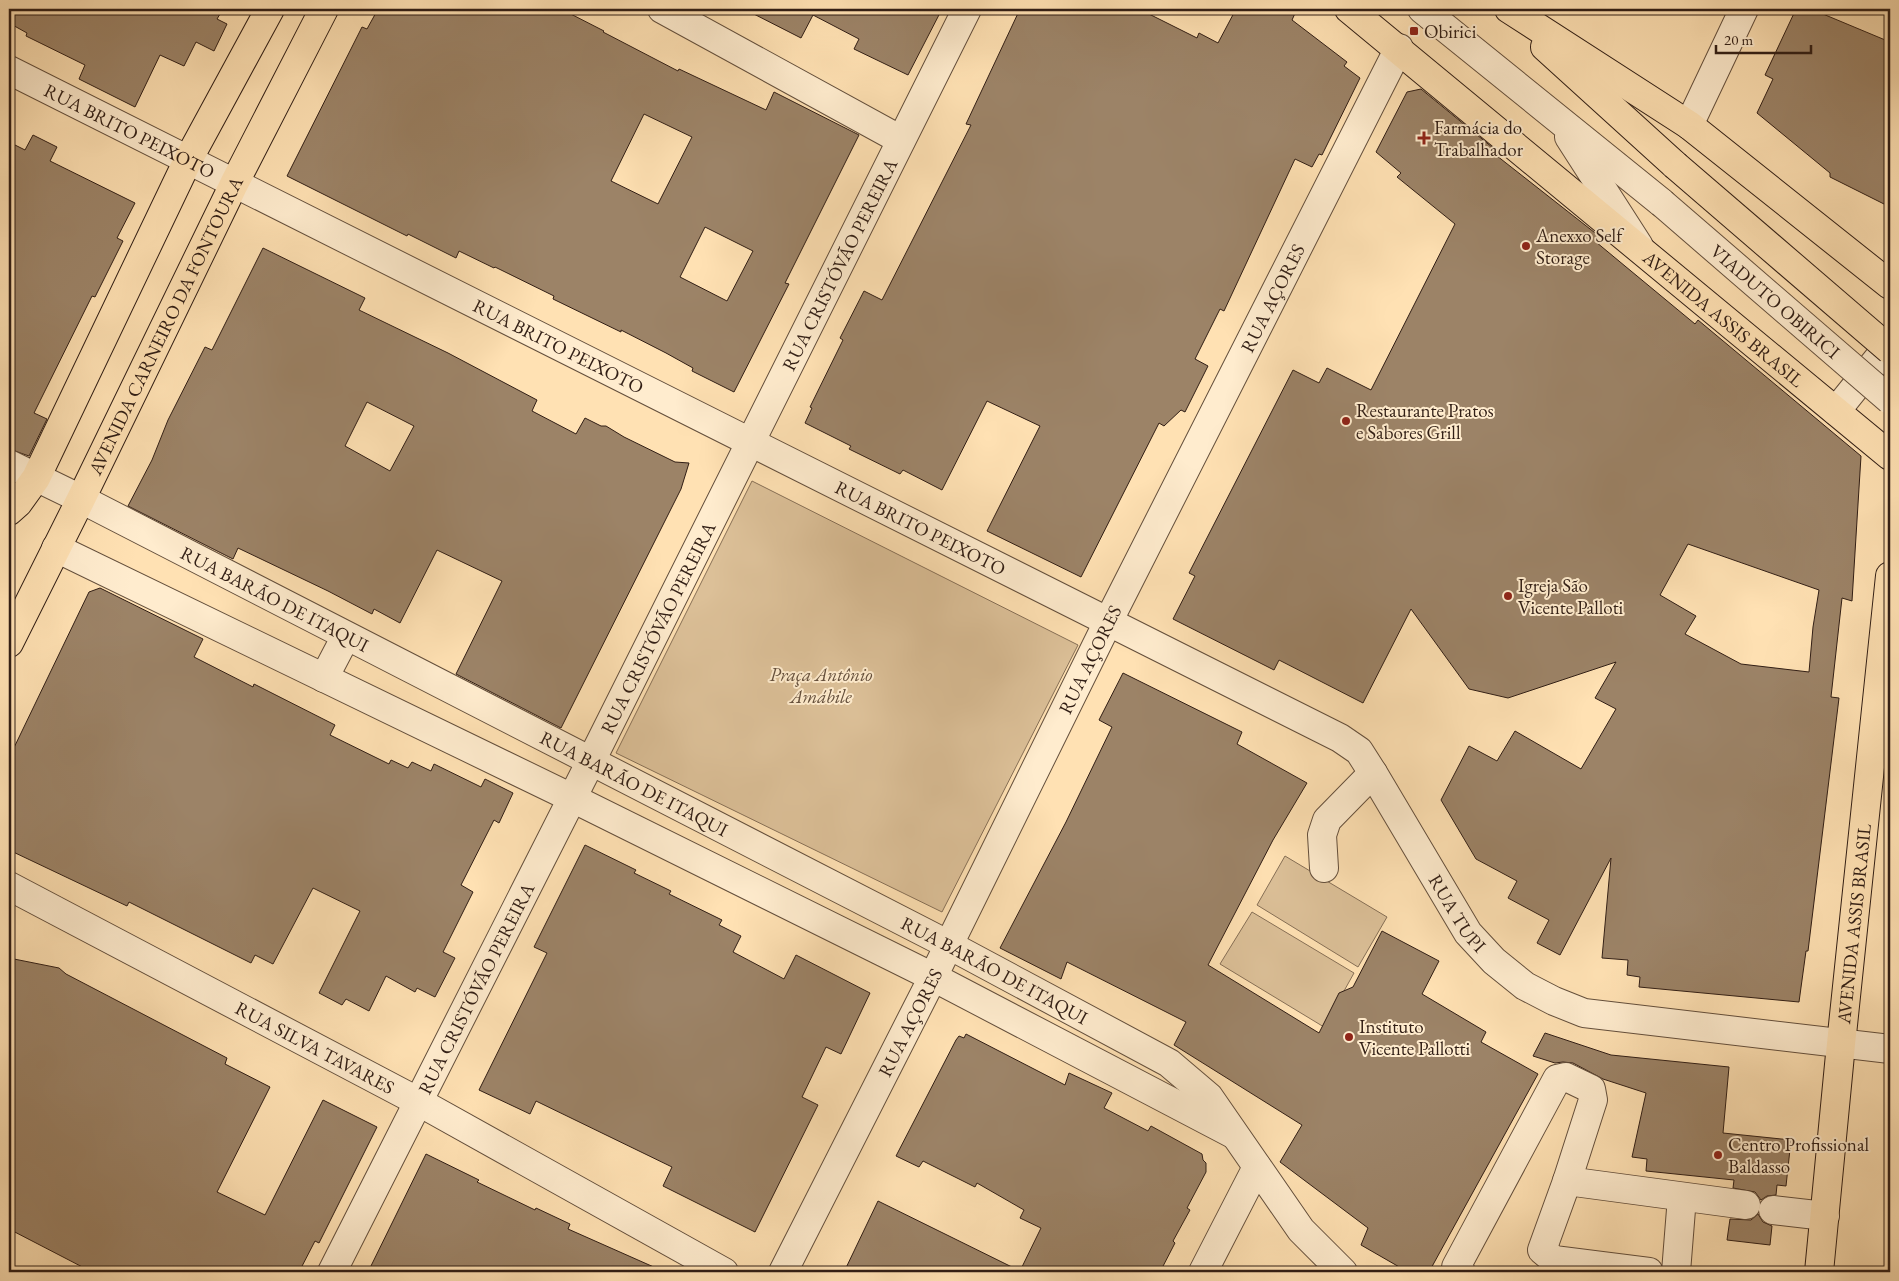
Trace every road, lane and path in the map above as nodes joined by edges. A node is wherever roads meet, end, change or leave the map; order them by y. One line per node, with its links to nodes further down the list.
1 (270, 9): 15 (main road)
2 (324, 9): 16 (main road, AVENIDA CARNEIRO DA FONTOURA)
3 (662, 9): 14 (street)
4 (967, 9): 14 (street, RUA CRISTÓVÃO PEREIRA)
5 (1349, 9): 10 (main road, AVENIDA ASSIS BRASIL)
6 (1422, 9): 12 (street, VIADUTO OBIRICI)
7 (1503, 9): 20 (main road, VIADUTO OBIRICI, bridge)
8 (1509, 9): 13 (main road)
9 (1744, 9): 13 (street)
10 (1399, 48): 17 (main road, AVENIDA ASSIS BRASIL); 32 (street, RUA AÇORES)
11 (9, 70): 15 (street, RUA BRITO PEIXOTO)
12 (1554, 115): 17 (street); 21 (street, VIADUTO OBIRICI, bridge)
13 (1689, 124): 18 (main road)
14 (901, 140): 23 (street, RUA CRISTÓVÃO PEREIRA)
15 (188, 160): 16 (street, RUA BRITO PEIXOTO); 26 (main road)
16 (234, 184): 23 (street, RUA BRITO PEIXOTO); 27 (main road, AVENIDA CARNEIRO DA FONTOURA)
17 (1644, 253): 22 (main road, AVENIDA ASSIS BRASIL)
18 (1890, 285)
19 (1890, 344): 22 (street)
20 (1890, 350)
21 (1890, 400)
22 (1836, 411): 24 (main road, AVENIDA ASSIS BRASIL)
23 (749, 442): 32 (street, RUA BRITO PEIXOTO); 36 (street, RUA CRISTÓVÃO PEREIRA)
24 (1890, 456)
25 (9, 464): 26 (street, RUA BARÃO DE ITAQUI)
26 (36, 478): 27 (street, RUA BARÃO DE ITAQUI); 28 (main road)
27 (81, 500): 29 (main road, AVENIDA CARNEIRO DA FONTOURA); 33 (street, RUA BARÃO DE ITAQUI)
28 (9, 511)
29 (56, 548): 34 (main road, AVENIDA CARNEIRO DA FONTOURA); 35 (street, RUA BARÃO DE ITAQUI)
30 (1890, 576): 31 (main road, AVENIDA ASSIS BRASIL)
31 (1889, 604): 43 (main road, AVENIDA ASSIS BRASIL)
32 (1108, 622): 37 (street, RUA TUPI); 41 (street, RUA AÇORES)
33 (346, 636): 35 (street); 36 (street, RUA BARÃO DE ITAQUI)
34 (9, 643)
35 (324, 678): 38 (street, RUA BARÃO DE ITAQUI)
36 (591, 761): 38 (street, RUA CRISTÓVÃO PEREIRA); 41 (street, RUA BARÃO DE ITAQUI)
37 (1373, 772): 39 (street); 43 (street, RUA TUPI)
38 (572, 798): 42 (street, RUA BARÃO DE ITAQUI); 45 (street, RUA CRISTÓVÃO PEREIRA)
39 (1324, 868)
40 (9, 886): 45 (street, RUA SILVA TAVARES)
41 (949, 945): 42 (street, RUA AÇORES); 46 (street, RUA BARÃO DE ITAQUI)
42 (933, 977): 46 (street, RUA BARÃO DE ITAQUI); 55 (street, RUA AÇORES)
43 (1841, 1044): 44 (street, RUA TUPI); 52 (main road, AVENIDA ASSIS BRASIL)
44 (1890, 1049)
45 (420, 1102): 53 (street, RUA CRISTÓVÃO PEREIRA); 54 (street, RUA SILVA TAVARES)
46 (1236, 1136): 47 (street, RUA BARÃO DE ITAQUI)
47 (1257, 1168): 56 (street); 57 (street, RUA BARÃO DE ITAQUI)
48 (1567, 1181): 49 (street); 58 (street); 59 (street)
49 (1682, 1197): 50 (street); 60 (street)
50 (1746, 1205)
51 (1773, 1210): 52 (street)
52 (1825, 1216): 61 (main road, AVENIDA ASSIS BRASIL)
53 (332, 1272)
54 (724, 1272)
55 (783, 1272)
56 (1203, 1272)
57 (1343, 1272)
58 (1461, 1272)
59 (1648, 1272)
60 (1676, 1272)
61 (1819, 1272)

